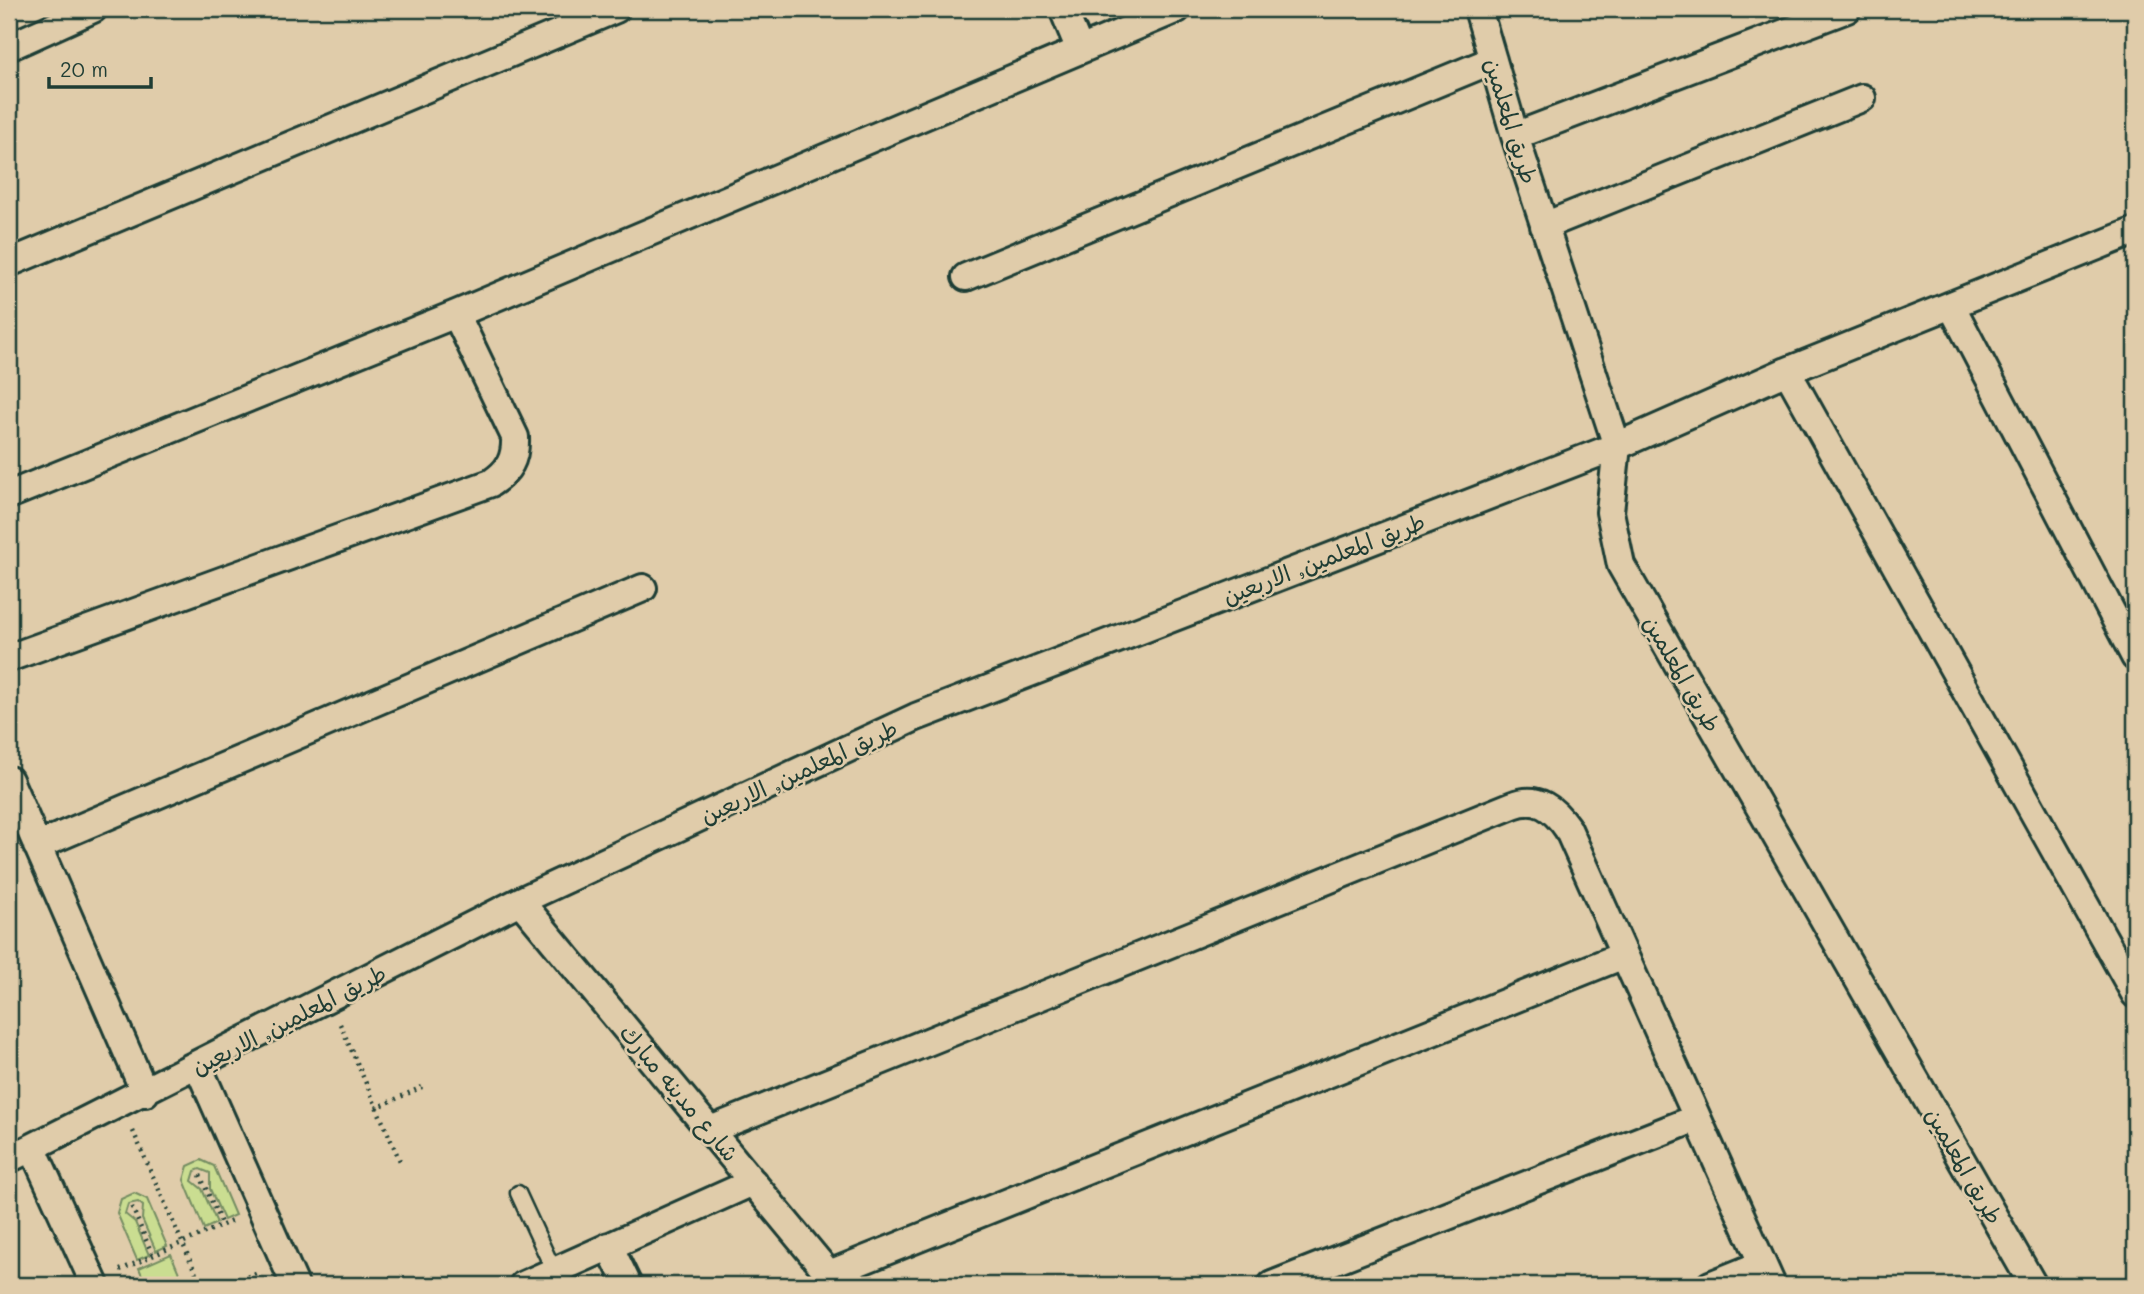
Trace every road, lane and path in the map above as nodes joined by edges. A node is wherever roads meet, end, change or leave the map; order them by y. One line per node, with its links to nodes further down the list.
1 (93, 9): 7 (street)
2 (616, 9): 14 (street)
3 (1063, 9): 8 (street)
4 (1177, 9): 8 (street)
5 (1478, 9): 9 (street, طريق المعلمين)
6 (1847, 9): 11 (street)
7 (9, 47)
8 (1080, 50): 17 (street)
9 (1493, 60): 11 (street, طريق المعلمين); 15 (street)
10 (1862, 98): 12 (street)
11 (1515, 136): 12 (street, طريق المعلمين)
12 (1544, 226): 19 (street, طريق المعلمين)
13 (2135, 231): 16 (street, طريق المعلمين, الاربعين)
14 (9, 263)
15 (967, 277)
16 (1951, 305): 18 (street, طريق المعلمين, الاربعين); 22 (street)
17 (456, 314): 20 (street); 23 (street)
18 (1787, 371): 19 (street, طريق المعلمين, الاربعين); 28 (street)
19 (1616, 446): 26 (street, طريق المعلمين, الاربعين); 58 (street, طريق المعلمين)
20 (9, 495)
21 (643, 588): 25 (street)
22 (2135, 657)
23 (9, 658)
24 (9, 780): 25 (street)
25 (37, 846): 32 (street)
26 (520, 901): 29 (street, طريق المعلمين, الاربعين); 35 (street, شارع مدينه مبارك)
27 (1624, 955): 34 (street); 35 (street); 50 (street)
28 (2135, 994)
29 (329, 999): 30 (street, طريق المعلمين, الاربعين); 33 (path)
30 (198, 1066): 32 (street, طريق المعلمين, الاربعين); 43 (street)
31 (422, 1087): 33 (path)
32 (133, 1099): 36 (street, طريق المعلمين, الاربعين); 45 (path)
33 (376, 1108): 38 (path)
34 (1697, 1118): 49 (street); 56 (street)
35 (710, 1130): 40 (street, شارع مدينه مبارك)
36 (33, 1149): 37 (street, طريق المعلمين, الاربعين); 51 (street)
37 (9, 1159)
38 (400, 1161)
39 (200, 1175): 44 (path)
40 (753, 1182): 46 (street); 50 (street, شارع مدينه مبارك)
41 (518, 1193): 48 (lane)
42 (132, 1207): 47 (path)
43 (260, 1209): 44 (path); 53 (street)
44 (222, 1226): 45 (path)
45 (182, 1243): 47 (path); 52 (path)
46 (610, 1246): 48 (street); 55 (street)
47 (153, 1256): 51 (path)
48 (554, 1271): 54 (street)
49 (1767, 1274): 57 (street)
50 (833, 1279)
51 (94, 1284)
52 (201, 1285)
53 (295, 1285)
54 (523, 1285)
55 (628, 1285)
56 (1272, 1285)
57 (1710, 1285)
58 (2033, 1285)

